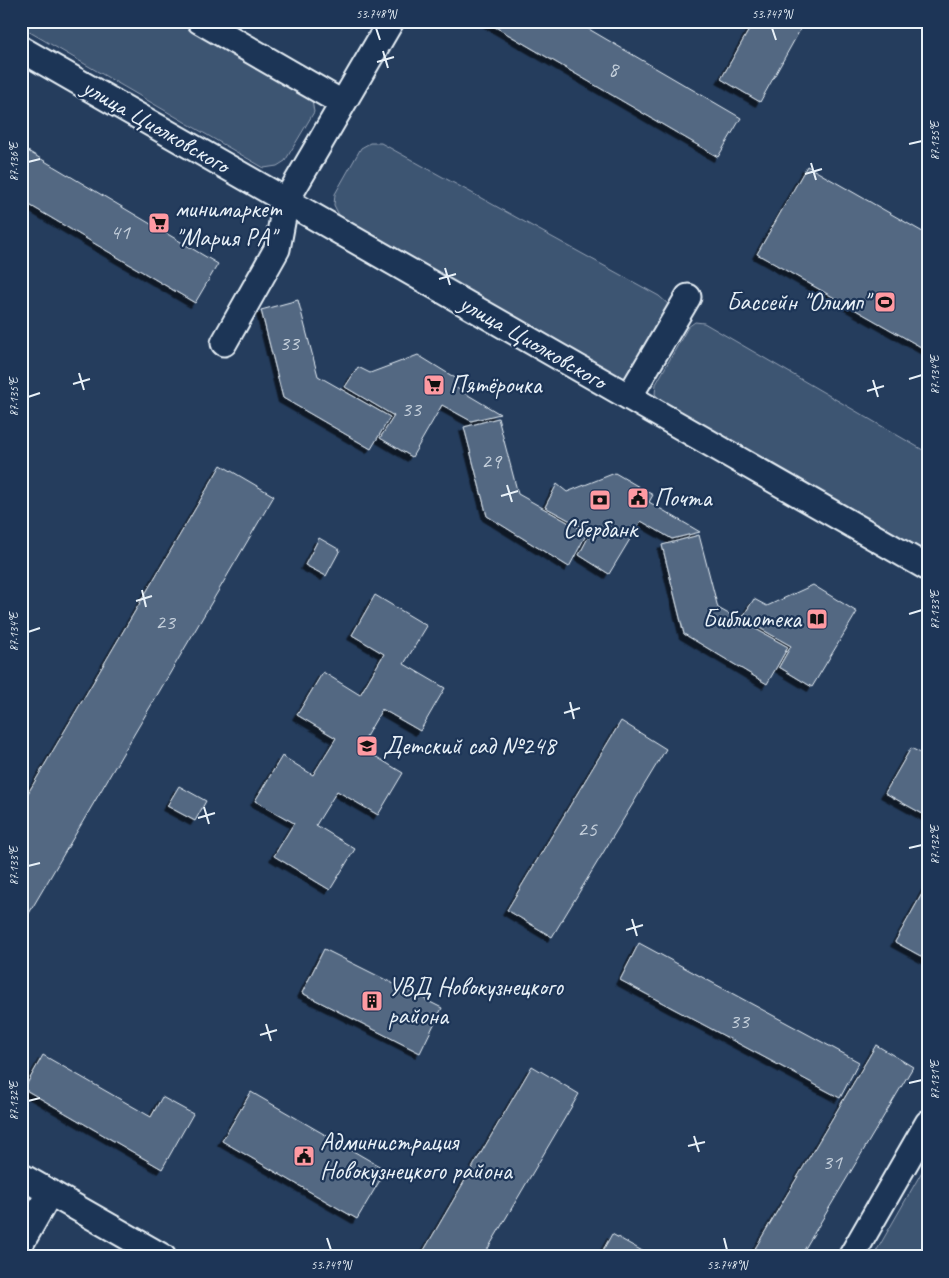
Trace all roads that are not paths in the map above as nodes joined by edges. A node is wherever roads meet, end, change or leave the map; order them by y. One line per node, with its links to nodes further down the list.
1 (200, 21): 4 (street)
2 (391, 21): 4 (street)
3 (21, 49): 5 (street, улица Циолковского)
4 (342, 103): 5 (street)
5 (286, 201): 7 (street); 8 (street, улица Циолковского)
6 (688, 297): 8 (street, улица Циолковского)
7 (224, 343)
8 (629, 397): 9 (street, улица Циолковского)
9 (928, 568)
10 (928, 1123): 15 (street)
11 (21, 1176): 12 (street)
12 (50, 1192): 13 (street); 14 (street)
13 (21, 1243)
14 (163, 1257)
15 (851, 1257)

